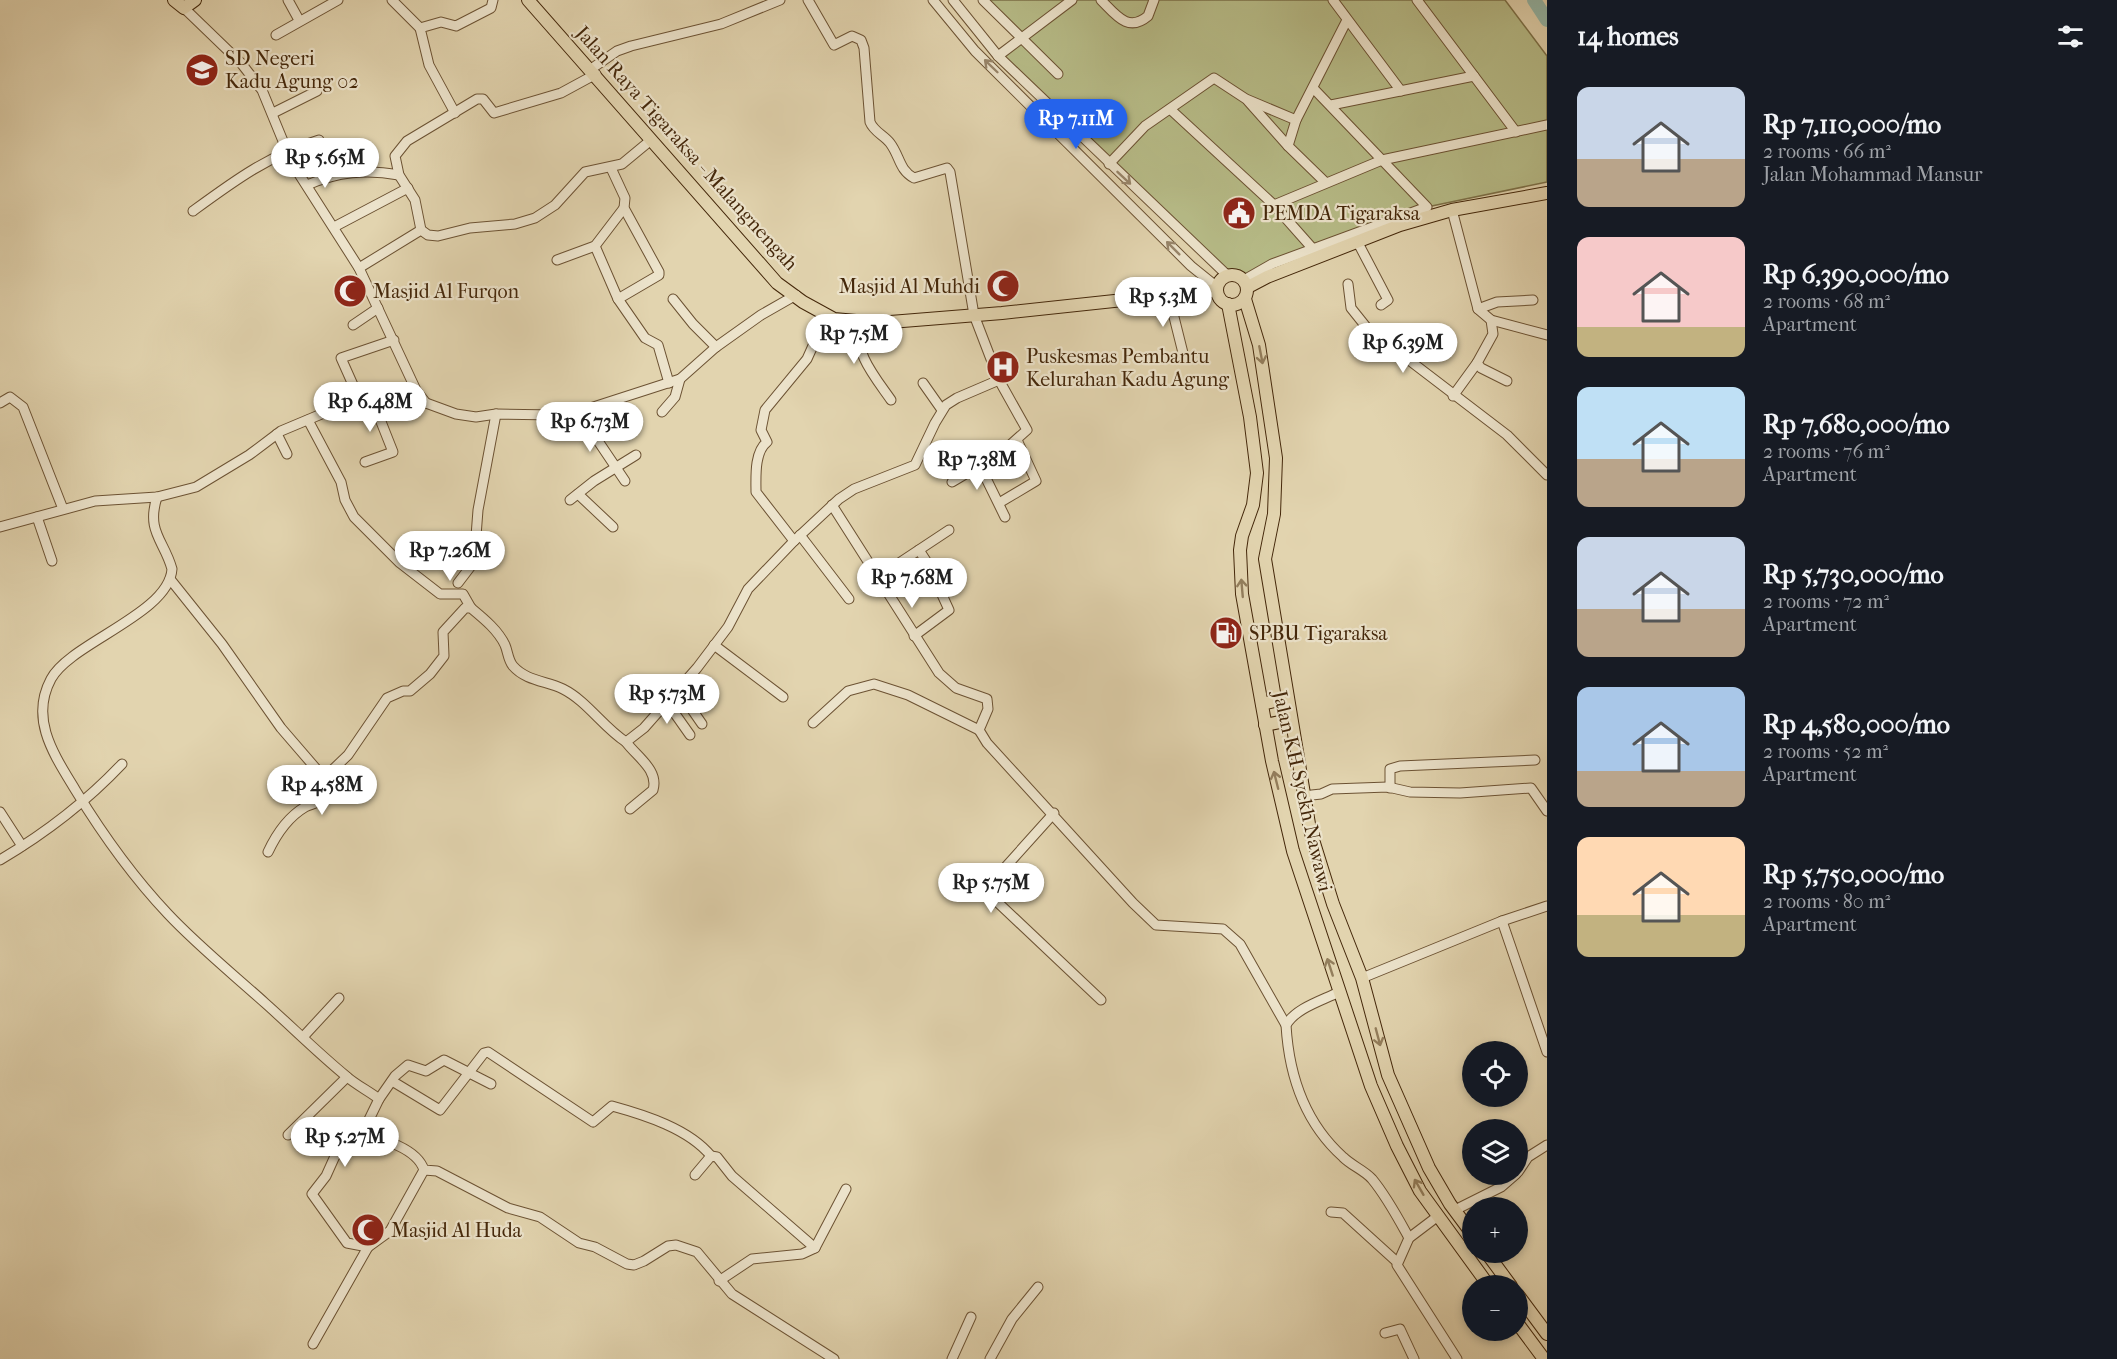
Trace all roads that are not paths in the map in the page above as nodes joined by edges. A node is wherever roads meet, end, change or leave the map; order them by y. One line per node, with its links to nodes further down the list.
1 (174, 0): 18 (main road)
2 (195, 0): 18 (main road)
3 (288, 0): 19 (street)
4 (338, 0): 19 (street)
5 (392, 0): 21 (street)
6 (493, 0): 21 (street)
7 (528, 0): 25 (main road, Jalan Raya Tigaraksa - Malangnengah)
8 (780, 0): 25 (street)
9 (808, 0): 75 (street)
10 (933, 0): 64 (street, one-way to 10)
11 (953, 0): 24 (street)
12 (983, 0): 23 (street)
13 (1072, 0): 23 (street)
14 (1101, 0): 15 (street)
15 (1154, 0)
16 (1333, 0): 20 (street)
17 (1417, 0): 27 (street)
18 (184, 9): 34 (street)
19 (299, 20): 22 (street)
20 (1347, 20): 28 (street); 30 (street)
21 (420, 28): 35 (street)
22 (276, 35)
23 (1021, 39): 24 (street); 26 (street)
24 (998, 56): 44 (street)
25 (594, 72): 35 (street); 40 (main road, Jalan Raya Tigaraksa - Malangnengah)
26 (1059, 75)
27 (1474, 76): 30 (street); 38 (street)
28 (1314, 89): 32 (street); 36 (street)
29 (317, 91): 34 (street)
30 (1401, 91): 32 (street)
31 (1246, 99): 33 (street); 36 (street); 41 (street)
32 (1330, 105): 43 (street)
33 (1170, 110): 44 (street); 51 (street)
34 (273, 113): 42 (street)
35 (455, 113): 46 (street)
36 (1296, 120): 41 (street)
37 (1547, 125): 38 (street)
38 (1516, 132): 43 (street)
39 (319, 140): 42 (street)
40 (651, 140): 45 (street); 67 (main road, Jalan Raya Tigaraksa - Malangnengah)
41 (1288, 146): 47 (street)
42 (287, 150): 48 (street); 54 (street)
43 (1382, 159): 47 (street); 59 (street)
44 (1108, 164): 62 (street, one-way to 62)
45 (610, 168): 52 (street); 56 (street)
46 (399, 176): 48 (street); 49 (street)
47 (1325, 182): 51 (street)
48 (307, 185): 55 (street)
49 (408, 188): 55 (street); 56 (street)
50 (1547, 192): 53 (main road)
51 (1274, 205): 59 (street)
52 (624, 208): 58 (street); 69 (street)
53 (1452, 210): 57 (main road); 74 (street)
54 (193, 211)
55 (334, 227): 61 (street)
56 (421, 230): 61 (street)
57 (1357, 241): 65 (main road); 72 (street)
58 (595, 246): 60 (street); 69 (street)
59 (1312, 249): 65 (street)
60 (557, 260)
61 (359, 268): 73 (street)
62 (1227, 275): 64 (main road); 65 (main road)
63 (1348, 284): 90 (street)
64 (1217, 288): 66 (main road, Jalan Raya Tigaraksa - Malangnengah); 71 (main road)
65 (1245, 289): 71 (main road); 132 (main road, Jalan KH Syekh Nawawi, one-way to 132)
66 (1168, 293): 75 (main road, Jalan Raya Tigaraksa - Malangnengah); 83 (street)
67 (796, 295): 76 (main road, Jalan Raya Tigaraksa - Malangnengah); 82 (street)
68 (673, 298): 82 (street)
69 (618, 299): 88 (street)
70 (1533, 300): 74 (street)
71 (1228, 304): 134 (main road, Jalan KH Syekh Nawawi, one-way to 71)
72 (1381, 305)
73 (378, 309): 79 (street); 81 (street)
74 (1478, 309): 77 (street)
75 (974, 315): 78 (main road, Jalan Raya Tigaraksa - Malangnengah); 86 (street)
76 (834, 319): 78 (main road, Jalan Raya Tigaraksa - Malangnengah); 120 (street)
77 (1491, 320): 80 (street); 84 (street)
78 (860, 322): 91 (street)
79 (353, 325)
80 (1547, 335)
81 (394, 339): 93 (street); 95 (street)
82 (716, 347): 85 (street)
83 (1184, 357)
84 (1477, 363): 87 (street); 90 (street)
85 (680, 380): 88 (street); 98 (street)
86 (999, 380): 96 (street); 102 (street)
87 (1507, 381)
88 (669, 383): 97 (street)
89 (923, 383): 96 (street)
90 (1454, 396): 108 (street)
91 (891, 400)
92 (0, 403): 114 (street)
93 (426, 403): 94 (street); 99 (street)
94 (374, 404): 95 (street); 105 (street)
95 (362, 405): 100 (street)
96 (942, 410): 113 (street)
97 (582, 411): 99 (street); 107 (street)
98 (662, 412)
99 (496, 414): 125 (street)
100 (308, 420): 101 (street); 127 (street)
101 (277, 434): 103 (street); 111 (street)
102 (1017, 440): 106 (street); 112 (street)
103 (286, 454)
104 (636, 455): 107 (street)
105 (366, 462)
106 (980, 466): 110 (street); 112 (street)
107 (616, 468): 109 (street); 117 (street)
108 (1547, 475)
109 (625, 481)
110 (952, 482)
111 (157, 497): 114 (street); 124 (street)
112 (999, 503): 116 (street)
113 (832, 505): 120 (street); 123 (street)
114 (63, 509): 115 (street)
115 (37, 517): 118 (street); 122 (street)
116 (1005, 517)
117 (613, 526)
118 (0, 527)
119 (949, 530): 121 (street)
120 (797, 538): 126 (street); 129 (street)
121 (919, 550): 123 (street); 128 (street)
122 (52, 561)
123 (878, 577): 128 (street)
124 (170, 579): 144 (street); 147 (street)
125 (458, 583)
126 (849, 599)
127 (471, 608): 141 (street); 144 (street)
128 (914, 636): 139 (street)
129 (714, 645): 130 (street); 131 (street)
130 (677, 688): 133 (street); 137 (street)
131 (783, 697)
132 (1287, 698): 134 (main road); 135 (main road, Jalan KH Syekh Nawawi)
133 (666, 700): 140 (street); 141 (street)
134 (1262, 704): 138 (main road, Jalan KH Syekh Nawawi)
135 (1290, 720): 138 (main road); 146 (main road, Jalan KH Syekh Nawawi)
136 (813, 723): 139 (street)
137 (702, 724)
138 (1265, 724): 158 (main road, Jalan KH Syekh Nawawi, one-way to 138)
139 (979, 730): 151 (street)
140 (690, 735)
141 (626, 742): 148 (street)
142 (1535, 760): 145 (street)
143 (122, 764): 147 (street)
144 (324, 778): 153 (street)
145 (1390, 788): 146 (street); 149 (street)
146 (1303, 796): 157 (main road, Jalan KH Syekh Nawawi)
147 (82, 801): 152 (street); 162 (street)
148 (630, 809)
149 (1547, 811)
150 (0, 812): 152 (street)
151 (1054, 813): 160 (street); 161 (street)
152 (22, 846): 154 (street)
153 (268, 852)
154 (0, 860)
155 (1547, 906): 156 (street)
156 (1503, 921): 157 (street); 163 (street)
157 (1362, 978): 178 (main road, Jalan KH Syekh Nawawi, one-way to 178)
158 (1339, 992): 161 (street); 180 (main road, Jalan KH Syekh Nawawi, one-way to 158)
159 (339, 998): 162 (street)
160 (1101, 1000)
161 (1286, 1025): 182 (street)
162 (303, 1037): 165 (street)
163 (1547, 1052)
164 (470, 1071): 166 (street); 166 (street); 167 (street); 172 (street)
165 (347, 1077): 168 (street); 170 (street)
166 (392, 1081): 168 (street)
167 (491, 1084)
168 (379, 1099): 169 (street)
169 (362, 1134): 174 (street); 183 (street)
170 (288, 1135)
171 (1547, 1145): 173 (street)
172 (711, 1156): 175 (street); 184 (street)
173 (1528, 1156)
174 (424, 1170): 183 (street); 187 (street)
175 (695, 1175)
176 (1503, 1185): 178 (street)
177 (846, 1189): 184 (street)
178 (1455, 1210): 181 (main road, Jalan KH Syekh Nawawi)
179 (1331, 1212): 185 (street)
180 (1438, 1216): 182 (street); 186 (main road, Jalan KH Syekh Nawawi)
181 (1462, 1220)
182 (1410, 1238): 185 (street)
183 (368, 1247): 194 (street)
184 (815, 1248): 187 (street)
185 (1397, 1262): 199 (street)
186 (1481, 1275)
187 (720, 1281): 195 (street)
188 (1038, 1287): 197 (street)
189 (1528, 1308): 192 (main road)
190 (971, 1317): 196 (street)
191 (1385, 1333): 198 (street)
192 (1547, 1334)
193 (1528, 1337): 200 (main road)
194 (313, 1344)
195 (834, 1359)
196 (952, 1359)
197 (990, 1359)
198 (1414, 1359)
199 (1457, 1359)
200 (1544, 1359)

